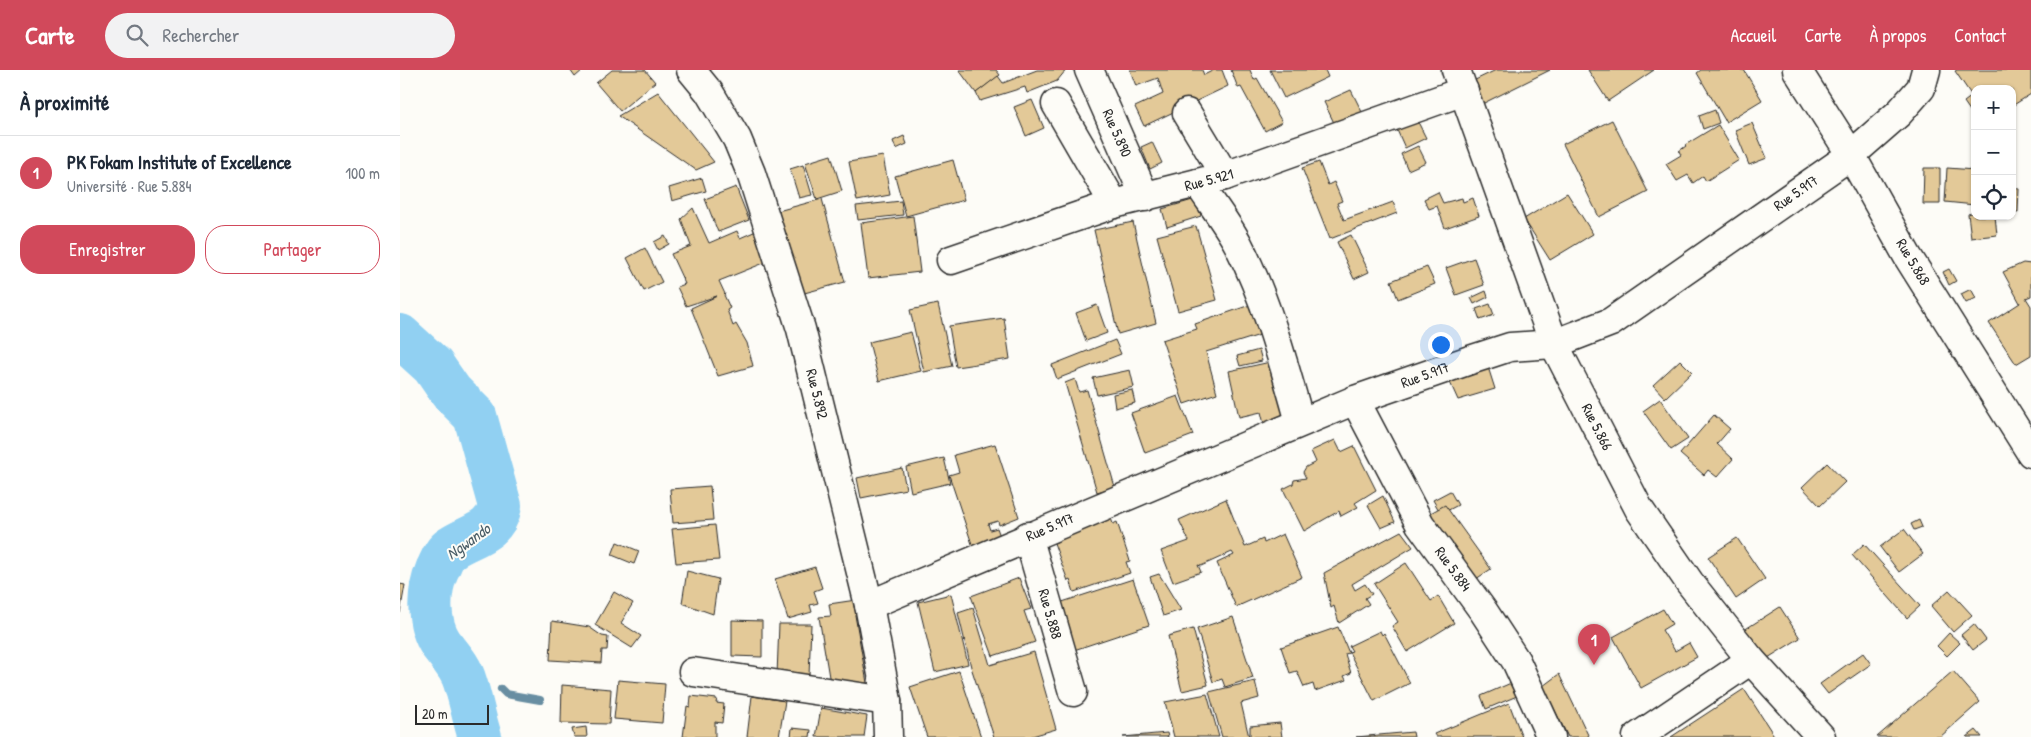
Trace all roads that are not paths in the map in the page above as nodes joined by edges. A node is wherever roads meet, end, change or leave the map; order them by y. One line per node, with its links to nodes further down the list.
1 (691, 70): 19 (street, Rue 5.892)
2 (1089, 70): 11 (street, Rue 5.890)
3 (1797, 70): 8 (street, Rue 5.868)
4 (1926, 70): 8 (street, Rue 5.917)
5 (1460, 81): 9 (street, Rue 5.921); 14 (street, Rue 5.866)
6 (1056, 104): 12 (street)
7 (1187, 113): 9 (street)
8 (1851, 155): 14 (street, Rue 5.917); 17 (street, Rue 5.868)
9 (1226, 176): 10 (street, Rue 5.921)
10 (1198, 183): 11 (street, Rue 5.921); 16 (street)
11 (1145, 197): 12 (street, Rue 5.921)
12 (1114, 204): 13 (street, Rue 5.921)
13 (952, 260)
14 (1554, 344): 15 (street, Rue 5.917); 20 (street, Rue 5.866)
15 (1355, 400): 16 (street, Rue 5.917); 25 (street, Rue 5.884)
16 (1300, 422): 18 (street, Rue 5.917)
17 (2031, 453)
18 (1028, 536): 19 (street, Rue 5.917); 22 (street, Rue 5.888)
19 (869, 605): 23 (street, Rue 5.892)
20 (1751, 660): 26 (street); 27 (street, Rue 5.866)
21 (693, 672): 23 (street)
22 (1073, 692)
23 (887, 701): 24 (street, Rue 5.892)
24 (888, 737)
25 (1551, 737)
26 (1637, 737)
27 (1821, 737)

